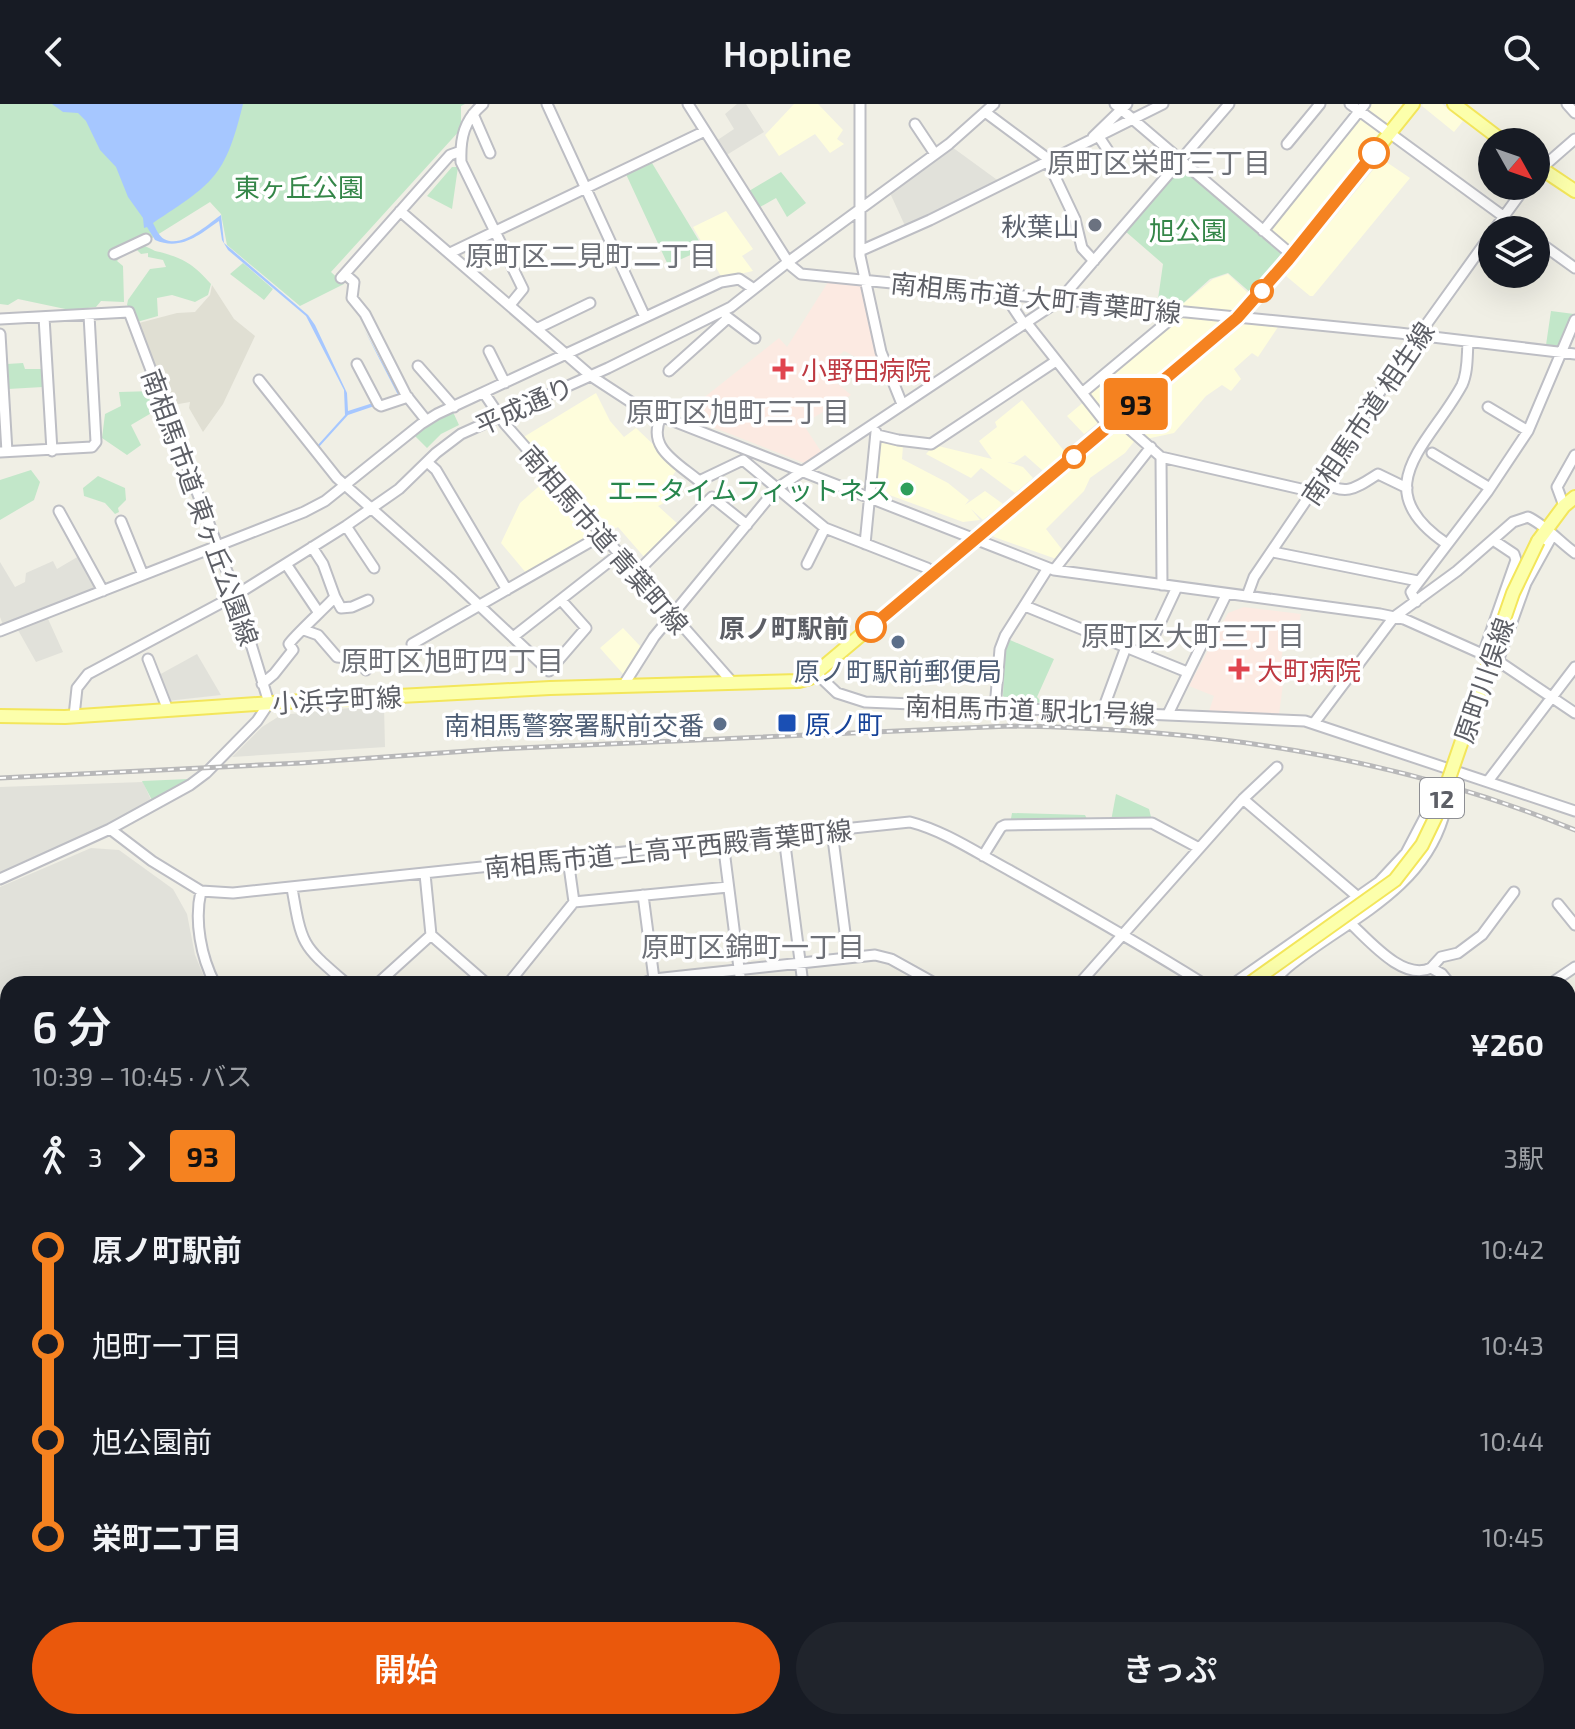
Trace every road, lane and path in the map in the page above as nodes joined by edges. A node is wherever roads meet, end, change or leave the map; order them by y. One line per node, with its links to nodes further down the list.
1 (483, 104): 17 (street)
2 (547, 104): 35 (street)
3 (688, 104): 21 (street)
4 (860, 104): 37 (street)
5 (994, 104): 15 (street, 平成通り)
6 (1163, 104): 18 (street)
7 (1229, 104): 33 (street)
8 (1320, 104): 26 (street)
9 (1350, 104): 14 (street)
10 (1413, 104): 22 (main road)
11 (1454, 104): 20 (main road)
12 (1567, 104): 16 (street)
13 (1121, 106): 18 (street); 25 (street)
14 (1362, 108): 22 (street); 41 (street)
15 (985, 112): 29 (street, 平成通り); 32 (street)
16 (1575, 113)
17 (473, 114): 27 (street); 28 (street)
18 (1134, 120): 23 (street); 33 (street)
19 (915, 124): 29 (street)
20 (1486, 128)
21 (705, 131): 35 (street); 50 (street)
22 (1389, 134): 39 (street); 48 (main road)
23 (1099, 137): 25 (street); 30 (street)
24 (1575, 139): 31 (street)
25 (1088, 143): 32 (street)
26 (1287, 144)
27 (461, 151): 38 (street); 40 (street)
28 (490, 153)
29 (935, 154): 37 (street, 平成通り)
30 (1113, 158)
31 (1550, 159)
32 (1049, 161): 44 (street); 49 (street)
33 (1181, 161): 41 (street); 49 (street)
34 (1550, 177): 36 (main road)
35 (585, 188): 40 (street); 62 (street)
36 (1575, 191)
37 (860, 208): 44 (street); 50 (street, 平成通り)
38 (400, 211): 45 (street); 85 (street)
39 (1502, 216)
40 (494, 231): 45 (street); 57 (street)
41 (1263, 231): 48 (street)
42 (146, 239): 47 (street)
43 (1550, 250): 51 (street)
44 (860, 251): 52 (street)
45 (450, 253): 57 (street)
46 (1478, 253): 69 (street, 南相馬市道 相生線)
47 (114, 254)
48 (1292, 255): 63 (main road)
49 (1094, 261): 55 (street)
50 (788, 262): 52 (street, 南相馬市道 大町青葉町線); 53 (street, 平成通り)
51 (1575, 268)
52 (864, 279): 54 (street, 南相馬市道 大町青葉町線); 86 (street)
53 (754, 289): 60 (street, 平成通り); 62 (street)
54 (1004, 294): 55 (street, 南相馬市道 大町青葉町線); 66 (street)
55 (1060, 300): 58 (street, 南相馬市道 大町青葉町線); 66 (street)
56 (590, 303): 67 (street)
57 (510, 305): 67 (street)
58 (1178, 313): 63 (street, 南相馬市道 大町青葉町線); 84 (street)
59 (89, 315): 61 (street); 97 (street); 128 (street, 南相馬市道 東ヶ丘公園線)
60 (725, 315): 70 (street); 79 (street); 80 (street, 平成通り)
61 (44, 317): 64 (street); 97 (street)
62 (645, 317): 74 (street)
63 (1237, 318): 69 (street, 南相馬市道 大町青葉町線); 92 (main road)
64 (0, 319)
65 (1575, 320): 73 (street)
66 (1025, 323): 76 (street); 86 (street)
67 (538, 328): 74 (street)
68 (0, 334): 98 (street)
69 (1418, 336): 71 (street, 南相馬市道 大町青葉町線); 106 (street, 南相馬市道 相生線)
70 (755, 338)
71 (1468, 342): 73 (street, 南相馬市道 大町青葉町線); 108 (street)
72 (489, 351): 82 (street)
73 (1561, 352): 75 (street, 南相馬市道 大町青葉町線); 94 (street)
74 (567, 354): 80 (street); 82 (street)
75 (1575, 354)
76 (1056, 361): 84 (street); 95 (street)
77 (357, 364): 85 (street)
78 (418, 366): 87 (street)
79 (669, 371)
80 (591, 376): 89 (street, 平成通り); 90 (street)
81 (259, 380): 107 (street)
82 (505, 383): 83 (street)
83 (484, 393): 87 (street); 89 (street, 南相馬市道 青葉町線)
84 (1082, 393): 92 (street)
85 (408, 397): 91 (street)
86 (902, 404): 93 (street)
87 (454, 407): 91 (street)
88 (1488, 407): 94 (street)
89 (498, 416): 103 (street, 平成通り); 122 (street, 南相馬市道 青葉町線)
90 (661, 417): 100 (street); 105 (street)
91 (426, 420): 107 (street)
92 (1114, 423): 96 (street); 124 (main road)
93 (871, 424): 95 (street); 104 (street)
94 (1528, 431): 109 (street)
95 (877, 435): 114 (street)
96 (1151, 447): 102 (street); 136 (street)
97 (52, 451): 98 (street)
98 (3, 452)
99 (1432, 453): 109 (street)
100 (745, 455): 104 (street); 105 (street); 110 (street)
101 (1575, 455): 115 (street)
102 (1161, 457): 111 (street); 141 (street)
103 (427, 462): 116 (street, 平成通り); 143 (street)
104 (802, 471): 110 (street); 114 (street)
105 (699, 481): 112 (street)
106 (1322, 481): 108 (street); 111 (street, 南相馬市道 相生線)
107 (345, 485): 116 (street); 128 (street)
108 (1407, 488): 127 (street)
109 (1490, 488): 127 (street)
110 (776, 489): 119 (street); 121 (street)
111 (1314, 492): 130 (street, 南相馬市道 相生線)
112 (712, 497): 119 (street); 137 (street)
113 (1575, 497): 115 (main road, 原町川俣線 / 12)
114 (870, 498): 124 (street); 126 (street)
115 (1564, 506): 123 (main road, 原町川俣線 / 12)
116 (371, 509): 120 (street, 平成通り); 152 (street)
117 (59, 511): 144 (street)
118 (121, 521): 139 (street)
119 (747, 525): 155 (street)
120 (346, 526): 129 (street, 平成通り); 135 (street)
121 (825, 528): 126 (street); 134 (street)
122 (602, 535): 132 (street, 南相馬市道 青葉町線); 143 (street)
123 (1545, 536): 125 (street); 131 (street); 163 (street); 227 (main road, 原町川俣線 / 12, bridge)
124 (975, 539): 136 (street); 138 (main road)
125 (1493, 540): 151 (street); 163 (street)
126 (865, 544): 138 (street)
127 (1447, 544): 140 (street)
128 (217, 547): 139 (street); 145 (street, 南相馬市道 東ヶ丘公園線)
129 (312, 547): 133 (street, 平成通り); 148 (street)
130 (1273, 552): 140 (street); 147 (street, 南相馬市道 相生線)
131 (1575, 553)
132 (619, 554): 137 (street, 南相馬市道 青葉町線); 150 (street)
133 (286, 564): 145 (street, 平成通り); 154 (street)
134 (807, 564)
135 (374, 568)
136 (1051, 569): 141 (street); 153 (street)
137 (635, 574): 155 (street, 南相馬市道 青葉町線)
138 (934, 574): 169 (main road)
139 (143, 575): 144 (street)
140 (1418, 581): 151 (street)
141 (1162, 585): 142 (street)
142 (1177, 587): 146 (street); 162 (street)
143 (507, 590): 152 (street)
144 (103, 591): 158 (street)
145 (236, 595): 171 (street, 南相馬市道 東ヶ丘公園線); 182 (street, 平成通り)
146 (1226, 595): 147 (street); 168 (street, 南相馬市道 駅北1号線)
147 (1247, 596): 156 (street)
148 (335, 597): 149 (street); 154 (street)
149 (368, 600)
150 (561, 600): 159 (street); 167 (street)
151 (1416, 602): 156 (street)
152 (480, 606): 159 (street); 160 (street)
153 (1025, 606): 161 (street); 176 (street)
154 (319, 613): 157 (street)
155 (672, 615): 170 (street, 南相馬市道 青葉町線); 172 (street)
156 (1394, 617): 163 (street); 183 (street)
157 (304, 630): 166 (street); 171 (street)
158 (0, 631)
159 (513, 637): 167 (street)
160 (412, 644)
161 (1126, 647): 162 (street); 178 (street)
162 (1146, 653): 168 (street)
163 (1490, 658): 174 (street); 185 (street)
164 (148, 659): 177 (street)
165 (1575, 667): 174 (street)
166 (366, 670)
167 (549, 671): 173 (street)
168 (1187, 672): 180 (street, 南相馬市道 駅北1号線)
169 (817, 674): 170 (main road, 小浜字町線); 176 (street, 南相馬市道 駅北1号線)
170 (732, 682): 172 (main road, 小浜字町線)
171 (262, 684): 175 (street, 南相馬市道 東ヶ丘公園線)
172 (623, 686): 173 (main road, 小浜字町線)
173 (550, 688): 175 (main road, 小浜字町線)
174 (1552, 697): 179 (street); 186 (street)
175 (269, 703): 177 (main road, 小浜字町線); 189 (street)
176 (995, 708): 178 (street, 南相馬市道 駅北1号線)
177 (168, 710): 182 (main road, 小浜字町線)
178 (1102, 712): 180 (street, 南相馬市道 駅北1号線)
179 (1575, 713)
180 (1168, 714): 183 (street)
181 (0, 716): 182 (main road, 小浜字町線)
182 (74, 716)
183 (1314, 723): 185 (street)
184 (1277, 767): 187 (street)
185 (1452, 768): 186 (street)
186 (1488, 781): 188 (street)
187 (1243, 799): 193 (street); 203 (street)
188 (1575, 811)
189 (110, 829): 197 (street); 200 (street, 南相馬市道 上高平西殿青葉町線)
190 (832, 831): 191 (street, 南相馬市道 上高平西殿青葉町線); 194 (street, 南相馬市道 上高平西殿青葉町線); 210 (street)
191 (784, 837): 192 (street, 南相馬市道 上高平西殿青葉町線); 211 (street)
192 (723, 842): 195 (street, 南相馬市道 上高平西殿青葉町線); 198 (street)
193 (1199, 848): 194 (street); 208 (street)
194 (983, 856): 208 (street, 南相馬市道 上高平西殿青葉町線)
195 (568, 859): 196 (street, 南相馬市道 上高平西殿青葉町線); 204 (street)
196 (425, 874): 199 (street, 南相馬市道 上高平西殿青葉町線); 209 (street)
197 (0, 879)
198 (728, 887): 202 (street); 212 (street)
199 (292, 888): 200 (street, 南相馬市道 上高平西殿青葉町線); 215 (street)
200 (201, 891): 214 (street)
201 (1514, 892): 213 (street)
202 (643, 895): 204 (street); 219 (street)
203 (1358, 897): 206 (street); 226 (street)
204 (574, 902): 218 (street)
205 (1558, 904): 207 (street)
206 (1350, 923): 213 (street); 228 (street)
207 (1575, 925)
208 (1124, 934): 224 (street); 225 (street, 南相馬市道 上高平西殿青葉町線)
209 (431, 935): 216 (street); 217 (street)
210 (848, 956): 211 (street); 223 (street)
211 (800, 961): 212 (street); 222 (street)
212 (739, 968): 220 (street); 221 (street)
213 (1431, 968): 229 (street)
214 (212, 976)
215 (338, 976)
216 (386, 976)
217 (478, 976)
218 (514, 976)
219 (654, 976)
220 (677, 976)
221 (740, 976)
222 (802, 976)
223 (921, 976)
224 (1086, 976)
225 (1191, 976)
226 (1245, 976)
227 (1260, 976)
228 (1279, 976)
229 (1444, 976)

